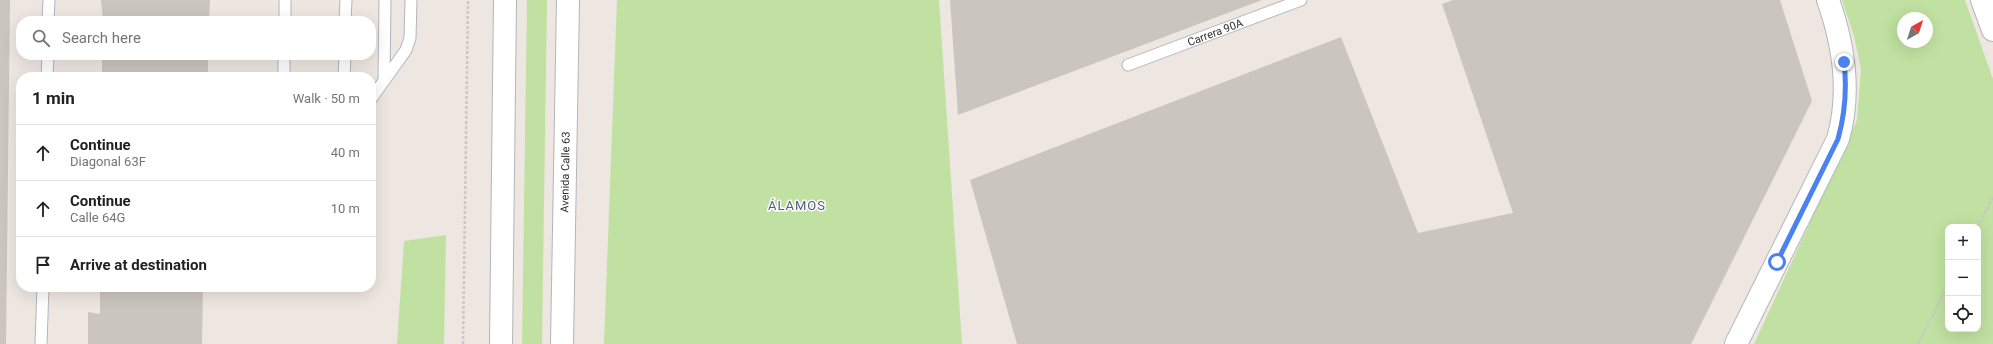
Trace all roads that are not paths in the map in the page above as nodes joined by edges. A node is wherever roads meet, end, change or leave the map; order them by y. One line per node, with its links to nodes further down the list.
1 (49, 0): 11 (lane)
2 (285, 0): 12 (lane)
3 (346, 0): 13 (lane)
4 (385, 0): 22 (lane)
5 (411, 0): 22 (lane)
6 (505, 0): 26 (main road)
7 (568, 0): 27 (main road, Avenida Calle 63)
8 (1301, 0): 18 (lane, Carrera 90A)
9 (1828, 0): 28 (main road)
10 (1982, 0): 14 (main road)
11 (48, 16)
12 (285, 16)
13 (345, 16)
14 (1993, 30)
15 (48, 60): 19 (lane)
16 (284, 60): 20 (lane)
17 (345, 60): 21 (lane)
18 (1128, 65)
19 (47, 72)
20 (284, 72)
21 (344, 72)
22 (384, 79): 23 (lane)
23 (376, 91)
24 (42, 292): 25 (lane)
25 (41, 344)
26 (501, 344)
27 (562, 344)
28 (1736, 344)

